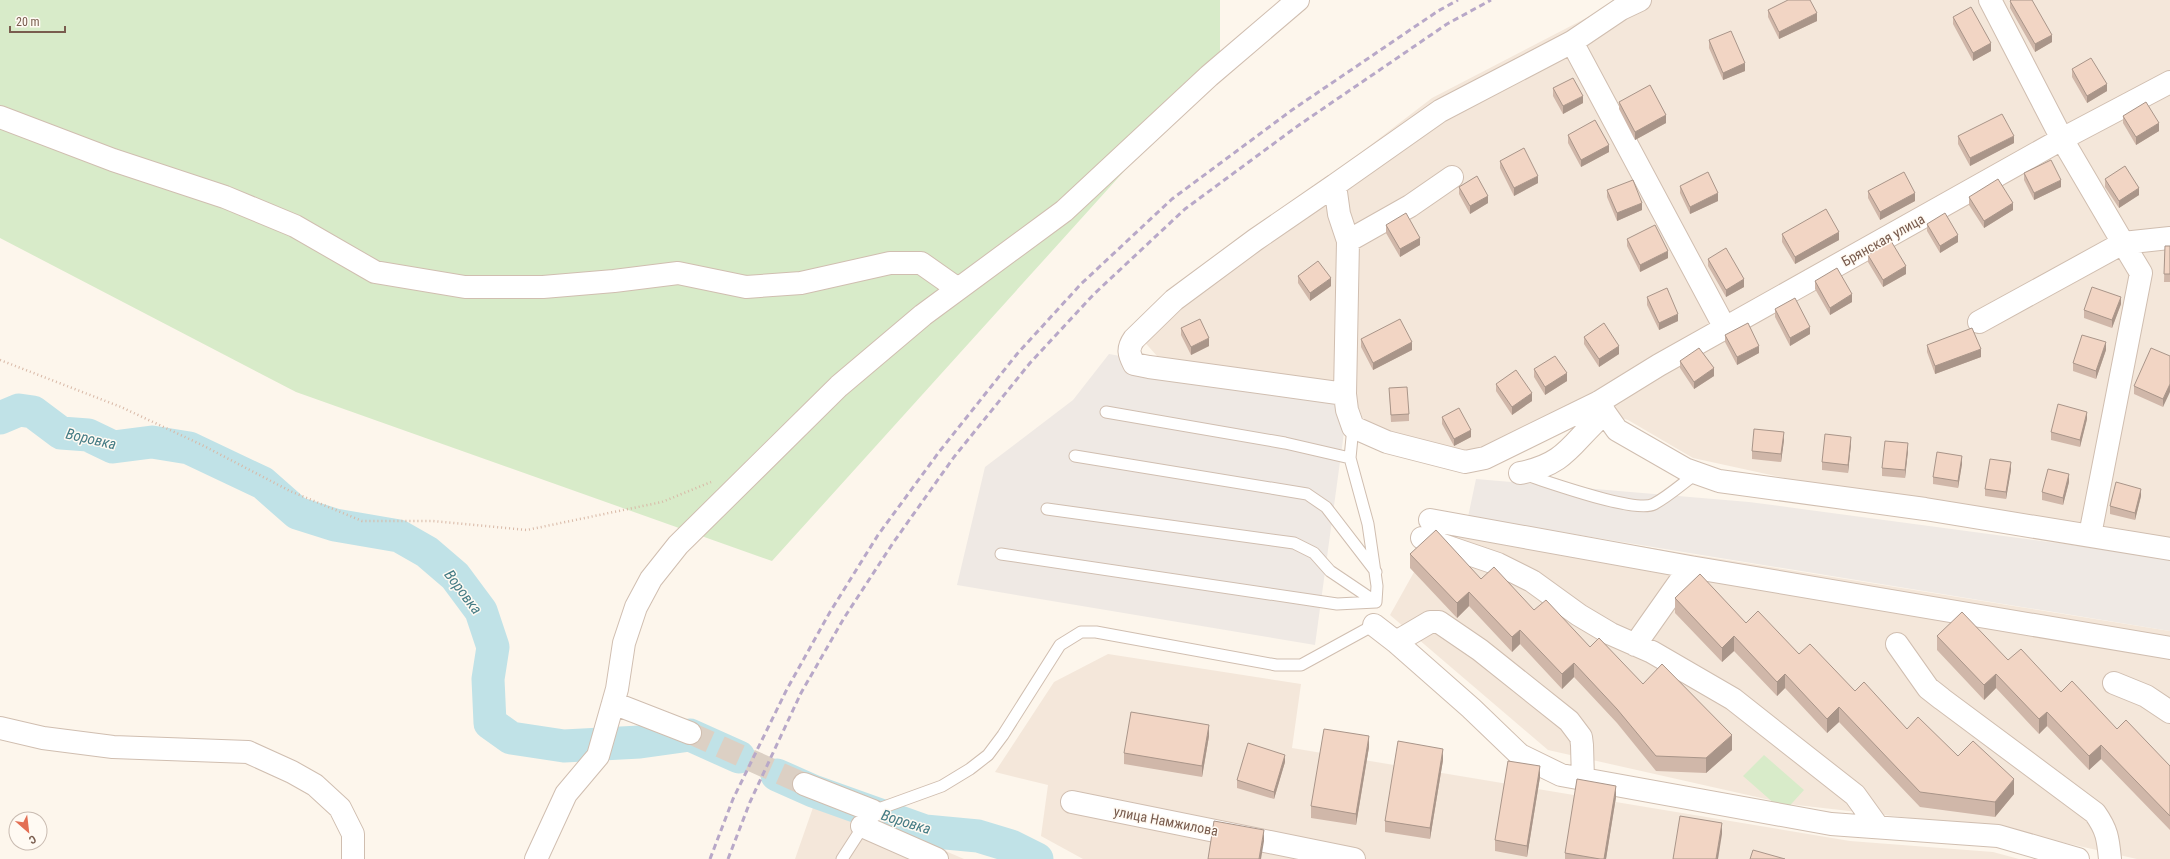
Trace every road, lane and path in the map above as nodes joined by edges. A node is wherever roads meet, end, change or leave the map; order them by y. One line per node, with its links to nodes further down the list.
1 (1298, 0): 13 (street)
2 (1640, 0): 4 (street)
3 (1990, 0): 7 (street)
4 (1572, 42): 9 (street); 15 (street)
5 (2170, 82): 7 (street, Брянская улица)
6 (0, 117): 13 (street)
7 (2062, 139): 12 (street); 15 (street, Брянская улица)
8 (1452, 177): 11 (street)
9 (1335, 185): 11 (street); 17 (street)
10 (2170, 238): 12 (street)
11 (1348, 241): 17 (street)
12 (2123, 243): 14 (street); 27 (street)
13 (958, 289): 39 (street)
14 (1980, 322)
15 (1725, 328): 18 (street, Брянская улица)
16 (0, 360): 25 (path)
17 (1345, 394): 20 (street)
18 (1602, 408): 20 (street); 23 (street); 24 (street)
19 (1106, 412): 22 (lane)
20 (1353, 426): 22 (lane)
21 (1075, 456): 31 (lane)
22 (1350, 458): 31 (lane)
23 (1520, 473): 24 (lane)
24 (1696, 473): 27 (street)
25 (717, 480)
26 (1047, 509): 32 (lane)
27 (2090, 535): 28 (street)
28 (2170, 549)
29 (1001, 554): 32 (lane)
30 (1690, 567): 36 (street); 36 (street); 37 (street)
31 (1376, 572): 32 (lane)
32 (1376, 602)
33 (1374, 625): 34 (street); 46 (lane)
34 (1396, 642): 43 (street); 43 (street)
35 (1897, 644): 54 (street)
36 (1635, 645): 47 (street)
37 (2170, 648)
38 (2114, 683): 40 (street)
39 (612, 703): 42 (street); 49 (street)
40 (2170, 712)
41 (0, 728): 48 (street)
42 (690, 732)
43 (1583, 780): 47 (street)
44 (804, 784): 46 (street)
45 (1072, 802): 52 (street, улица Намжилова)
46 (866, 821): 50 (lane); 51 (street)
47 (1878, 827): 53 (street)
48 (353, 859)
49 (536, 859)
50 (842, 859)
51 (937, 859)
52 (1354, 859)
53 (2078, 859)
54 (2110, 859)

